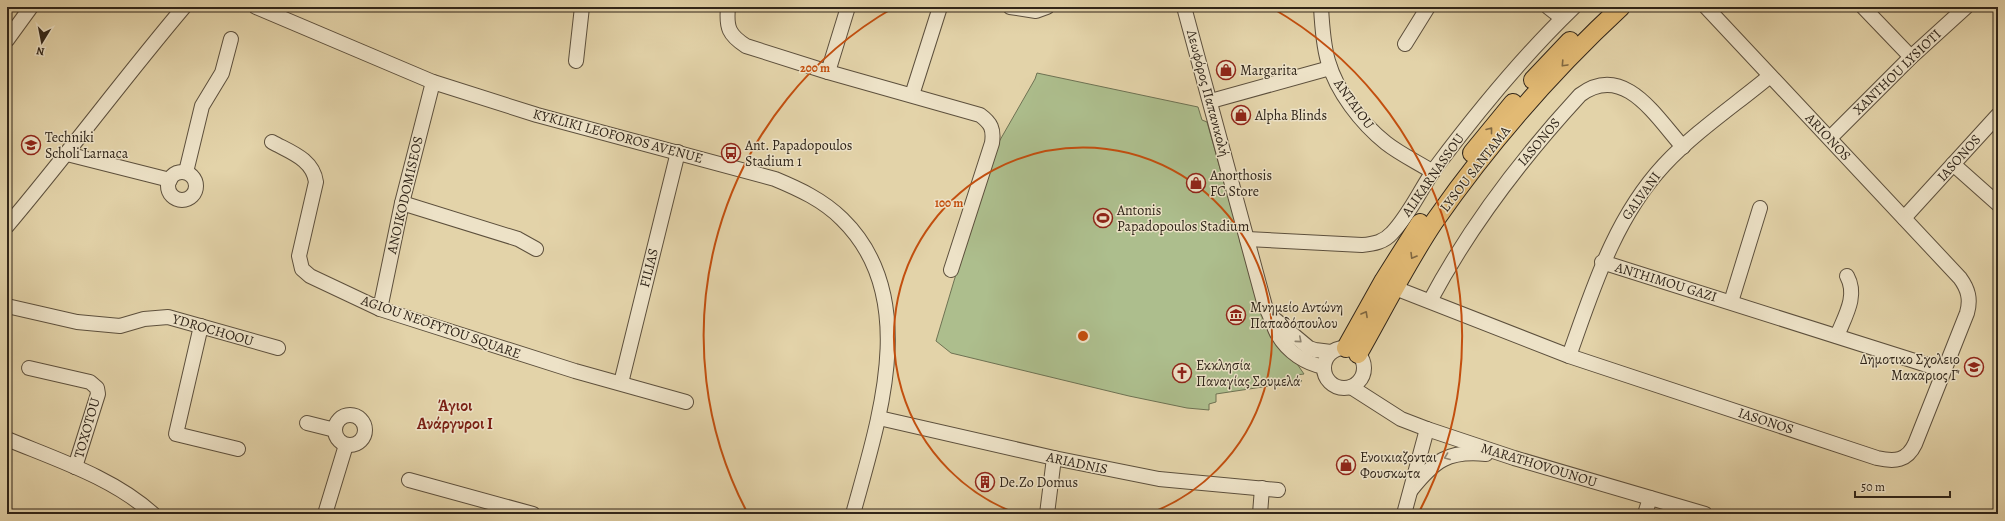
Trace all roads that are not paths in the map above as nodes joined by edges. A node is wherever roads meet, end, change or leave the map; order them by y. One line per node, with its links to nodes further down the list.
1 (31, 7): 22 (street)
2 (184, 7): 37 (street)
3 (256, 7): 29 (street, KYKLIKI LEOFOROS AVENUE)
4 (582, 7): 25 (street)
5 (848, 7): 27 (street)
6 (940, 7): 30 (street)
7 (1010, 7): 8 (street)
8 (1047, 7)
9 (1184, 7): 31 (street, Λεωφόρος Παπανικολή)
10 (1321, 7): 26 (street, ANTAIOU)
11 (1428, 7): 23 (street)
12 (1548, 7): 20 (street)
13 (1574, 7): 20 (street, ALIKARNASSOU)
14 (1605, 7): 62 (main road, LYSOU SANTAMA, one-way to 14)
15 (1621, 7): 53 (main road, LYSOU SANTAMA, one-way to 53)
16 (1706, 7): 28 (street, ARIONOS)
17 (1863, 7): 24 (street)
18 (1966, 7): 24 (street, XANTHOU LYSIOTI)
19 (728, 9): 27 (street)
20 (1562, 18): 40 (street, ALIKARNASSOU)
21 (231, 39): 39 (street)
22 (7, 40)
23 (1405, 44)
24 (1911, 57): 33 (street, XANTHOU LYSIOTI)
25 (576, 61)
26 (1330, 68): 31 (street); 40 (street, ANTAIOU)
27 (828, 72): 30 (street)
28 (1770, 76): 33 (street, ARIONOS); 35 (street, GALVANI)
29 (433, 82): 36 (street, KYKLIKI LEOFOROS AVENUE); 42 (street, ANOIKODOMISEOS)
30 (912, 95): 51 (street)
31 (1211, 101): 47 (street, Λεωφόρος Παπανικολή)
32 (1998, 115): 38 (street, IASONOS)
33 (1830, 138): 45 (street, ARIONOS)
34 (272, 142): 57 (street, AGIOU NEOFYTOU SQUARE)
35 (1683, 147): 49 (street, GALVANI); 54 (street, IASONOS)
36 (678, 152): 68 (street, FILIAS); 72 (street, KYKLIKI LEOFOROS AVENUE)
37 (67, 154): 41 (street); 46 (street)
38 (1953, 164): 43 (street); 45 (street, IASONOS)
39 (186, 172): 41 (street); 41 (street)
40 (1433, 172): 47 (street, ALIKARNASSOU)
41 (170, 180)
42 (402, 203): 48 (street); 57 (street, ANOIKODOMISEOS)
43 (1998, 204)
44 (1760, 208): 55 (street, ANTHIMOU GAZI)
45 (1904, 218): 50 (street, ARIONOS)
46 (7, 226)
47 (1247, 239): 58 (street, Λεωφόρος Παπανικολή)
48 (536, 249)
49 (1602, 262): 55 (street, ANTHIMOU GAZI); 63 (street, GALVANI)
50 (1950, 267): 66 (street, IASONOS)
51 (951, 270)
52 (1847, 276): 60 (street)
53 (1395, 288): 54 (street, IASONOS); 62 (main road, LYSOU SANTAMA)
54 (1430, 302): 63 (street, IASONOS)
55 (1731, 302): 60 (street, ANTHIMOU GAZI)
56 (7, 306): 59 (street, YDROCHOOU)
57 (380, 309): 68 (street, AGIOU NEOFYTOU SQUARE)
58 (1272, 317): 62 (street, Λεωφόρος Παπανικολή, one-way to 62); 64 (street, Λεωφόρος Παπανικολή)
59 (201, 326): 61 (street, YDROCHOOU); 78 (street)
60 (1837, 336): 66 (street, ANTHIMOU GAZI)
61 (278, 348)
62 (1345, 351): 64 (street); 67 (street)
63 (1569, 356): 66 (street, IASONOS)
64 (1324, 367): 69 (street)
65 (29, 368): 81 (street, TOXOTOU)
66 (1943, 370)
67 (1364, 373): 69 (street); 71 (street)
68 (621, 383): 70 (street, AGIOU NEOFYTOU SQUARE)
69 (1351, 387): 71 (street, MARATHOVOUNOU)
70 (686, 402)
71 (1378, 404): 75 (street, MARATHOVOUNOU)
72 (879, 418): 79 (street, ARIADNIS); 90 (street, KYKLIKI LEOFOROS AVENUE)
73 (307, 423): 74 (street)
74 (335, 430): 77 (street); 77 (street)
75 (1427, 430): 80 (street, MARATHOVOUNOU); 85 (street)
76 (7, 439): 81 (street)
77 (346, 445): 88 (street)
78 (238, 449)
79 (1054, 458): 83 (street, ARIADNIS); 91 (street)
80 (1514, 458): 85 (street, one-way to 85); 86 (street, MARATHOVOUNOU)
81 (75, 467): 87 (street)
82 (409, 480): 89 (street)
83 (1262, 488): 84 (street, ARIADNIS); 92 (street)
84 (1278, 490)
85 (1411, 490): 93 (street)
86 (1650, 498): 94 (street); 95 (street, MARATHOVOUNOU)
87 (152, 514)
88 (325, 514)
89 (533, 514)
90 (853, 514)
91 (1047, 514)
92 (1260, 514)
93 (1404, 514)
94 (1645, 514)
95 (1705, 514)

